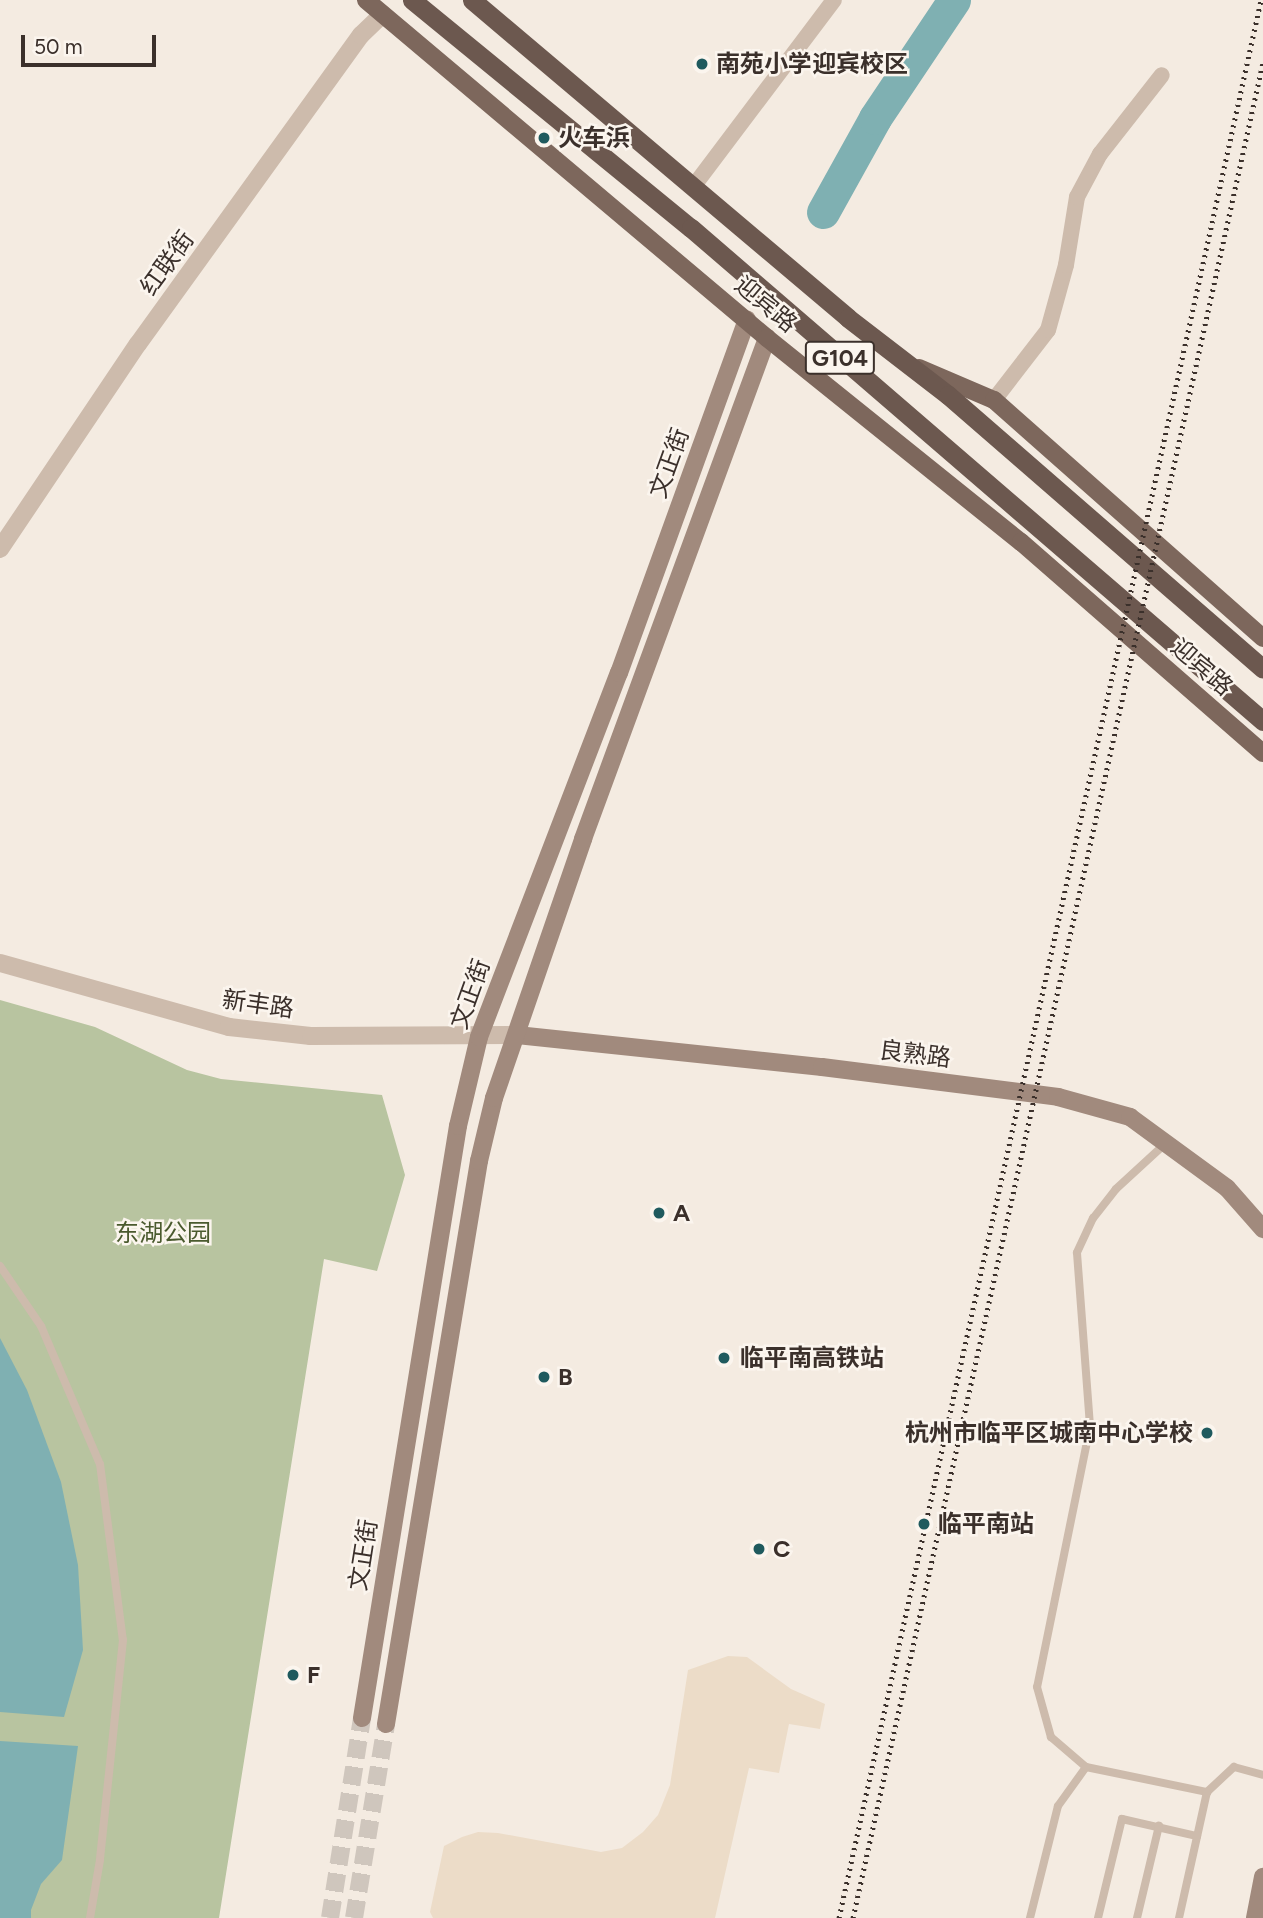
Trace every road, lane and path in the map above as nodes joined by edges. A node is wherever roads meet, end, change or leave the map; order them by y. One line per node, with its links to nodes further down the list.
1 (366, 0): 5 (main road, 迎宾路)
2 (412, 0): 15 (highway, 迎宾路 / G104)
3 (472, 0): 7 (highway, 迎宾路 / G104)
4 (834, 0): 7 (street)
5 (383, 14): 8 (main road, 迎宾路); 12 (street, 红联街)
6 (1162, 75): 11 (street)
7 (693, 187): 10 (highway, 迎宾路 / G104)
8 (747, 319): 9 (main road, 迎宾路); 19 (main road, 文正街)
9 (768, 338): 16 (main road, 迎宾路); 18 (main road, 文正街)
10 (905, 362): 11 (main road, 迎宾路); 14 (highway, 迎宾路 / G104)
11 (994, 400): 13 (main road, 迎宾路)
12 (0, 549)
13 (1263, 638)
14 (1263, 669)
15 (1263, 721)
16 (1263, 753)
17 (0, 963): 19 (street, 新丰路)
18 (517, 1035): 19 (street, 新丰路); 20 (main road, 良熟路); 24 (main road, 文正街)
19 (480, 1037): 23 (main road, 文正街)
20 (1166, 1143): 21 (main road, 良熟路); 25 (lane)
21 (1263, 1229)
22 (0, 1266): 31 (lane)
23 (362, 1718)
24 (386, 1724)
25 (1086, 1767): 27 (lane); 32 (lane)
26 (1263, 1775): 27 (lane)
27 (1207, 1792): 29 (lane)
28 (1159, 1826): 29 (lane); 33 (lane); 34 (lane)
29 (1197, 1836): 35 (lane)
30 (1263, 1877): 36 (main road)
31 (90, 1918)
32 (1031, 1918)
33 (1098, 1918)
34 (1137, 1918)
35 (1179, 1918)
36 (1255, 1918)

